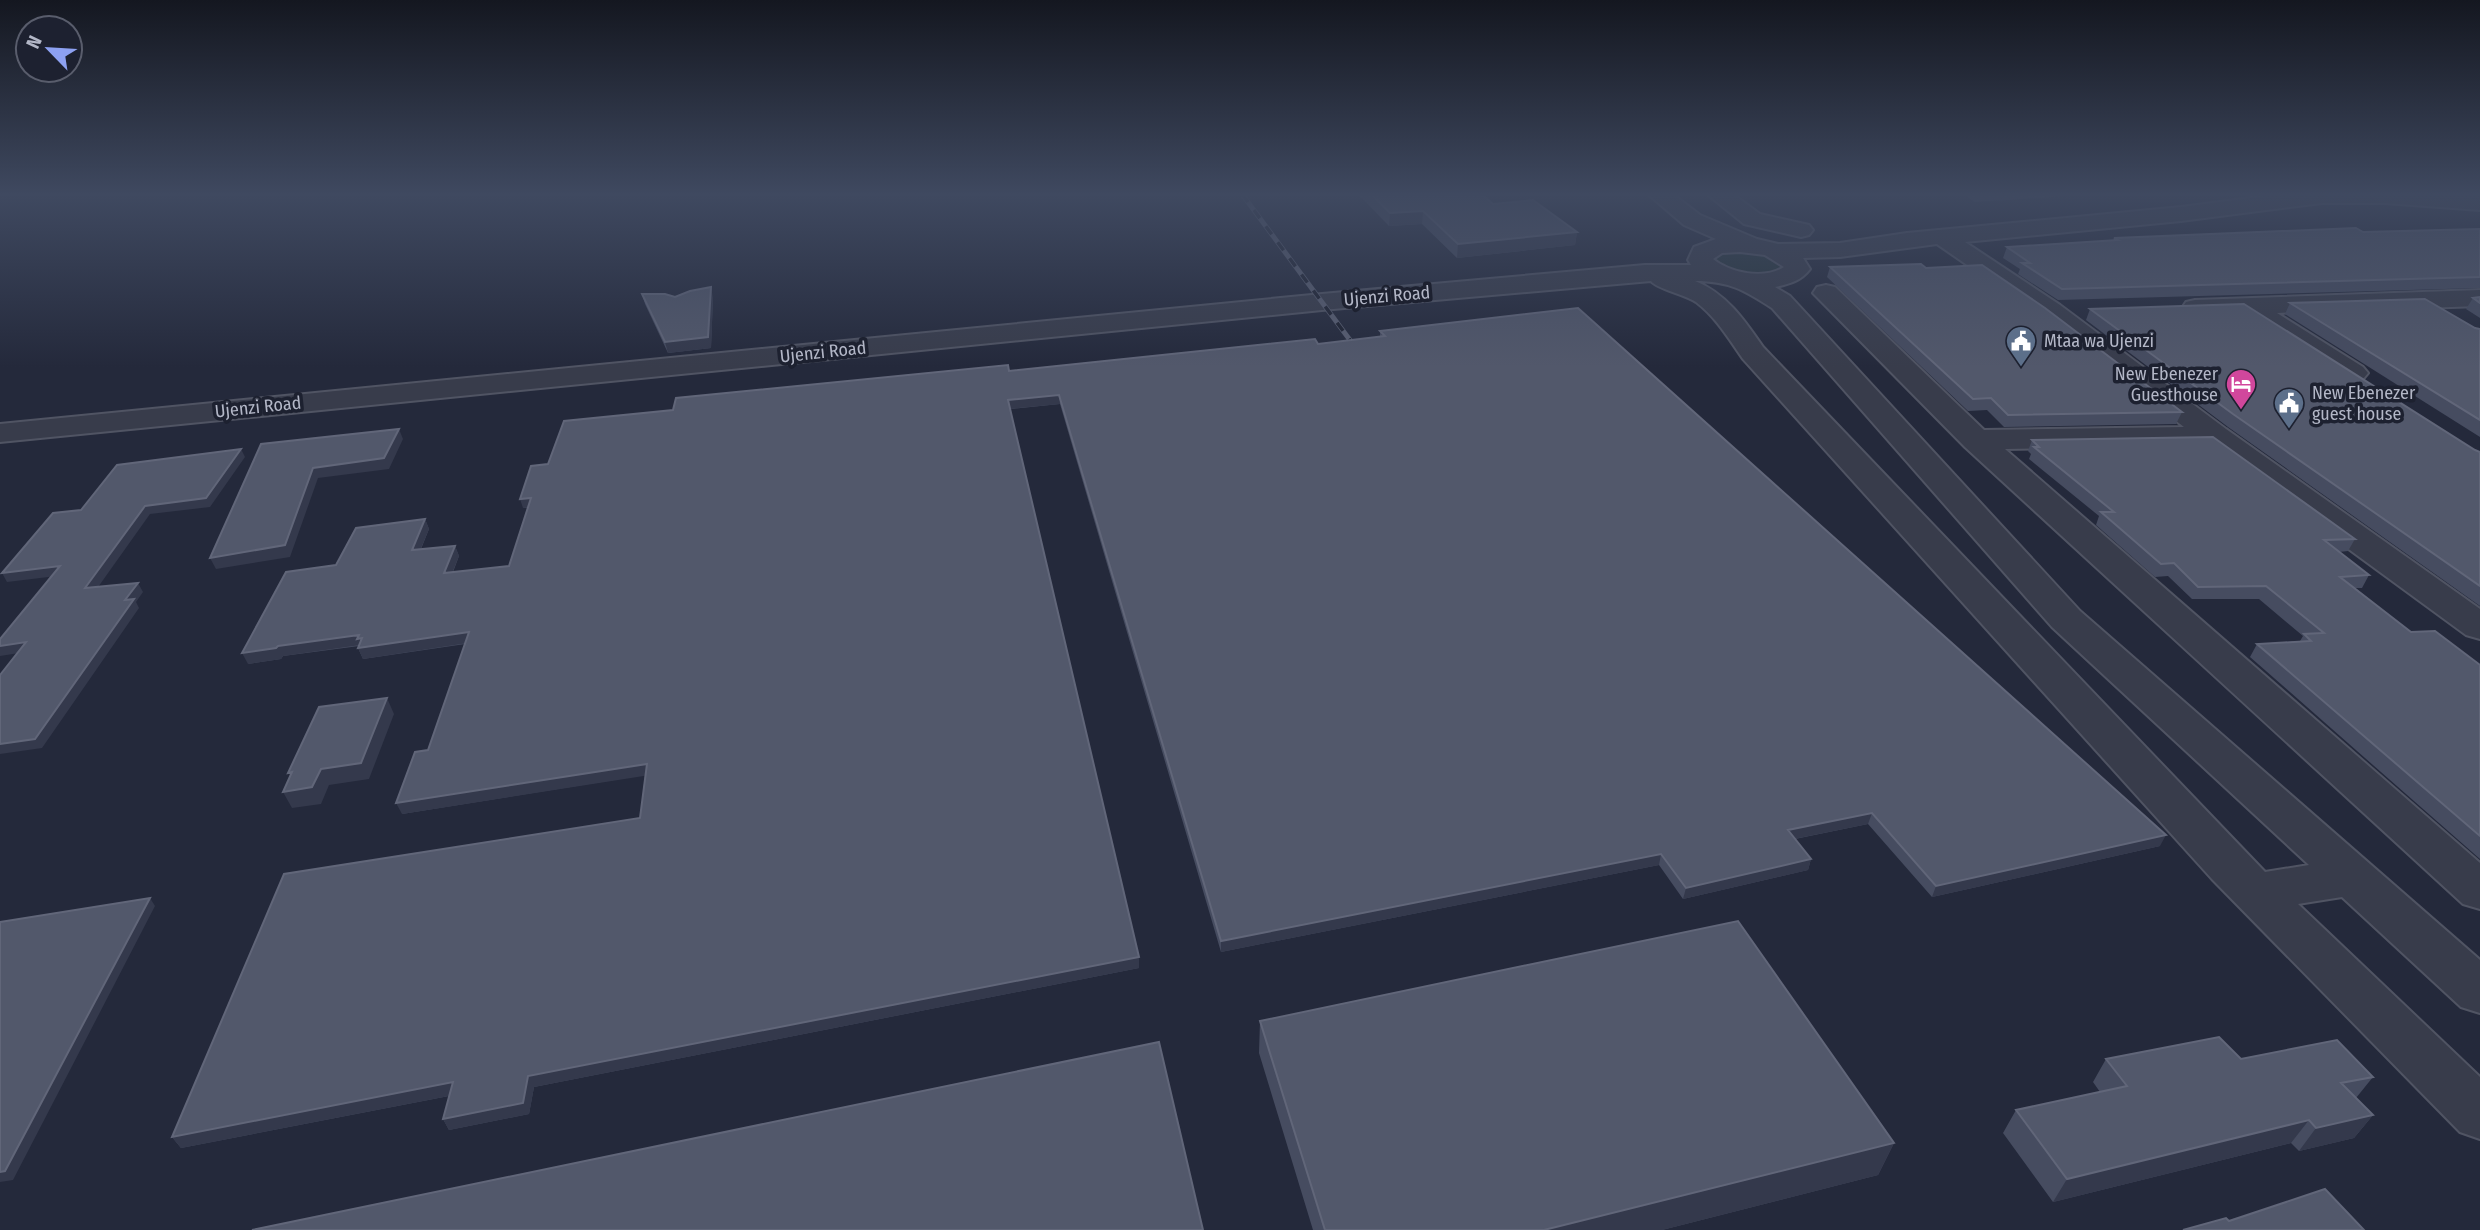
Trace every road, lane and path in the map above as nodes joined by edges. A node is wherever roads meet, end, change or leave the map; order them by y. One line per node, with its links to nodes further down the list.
1 (1710, 251): 6 (street)
2 (1725, 251): 6 (street, Ujenzi Road)
3 (1771, 251): 7 (street)
4 (1838, 251): 7 (street)
5 (1963, 251): 15 (street)
6 (1718, 265): 7 (street); 8 (street, Ujenzi Road)
7 (1788, 283): 22 (street)
8 (1438, 292): 18 (street, Ujenzi Road); 24 (street)
9 (1826, 293): 20 (street)
10 (2480, 298): 11 (street)
11 (2426, 300): 12 (street); 16 (street)
12 (2249, 307): 13 (street); 17 (street)
13 (2169, 309)
14 (2090, 310): 15 (street)
15 (2051, 311): 19 (street)
16 (2469, 325)
17 (2376, 388)
18 (0, 433)
19 (2215, 436): 20 (street); 21 (street)
20 (1976, 440): 23 (street)
21 (2480, 627)
22 (2352, 877): 24 (street); 25 (street)
23 (2480, 891)
24 (2255, 892): 26 (street)
25 (2480, 992)
26 (2480, 1114)

